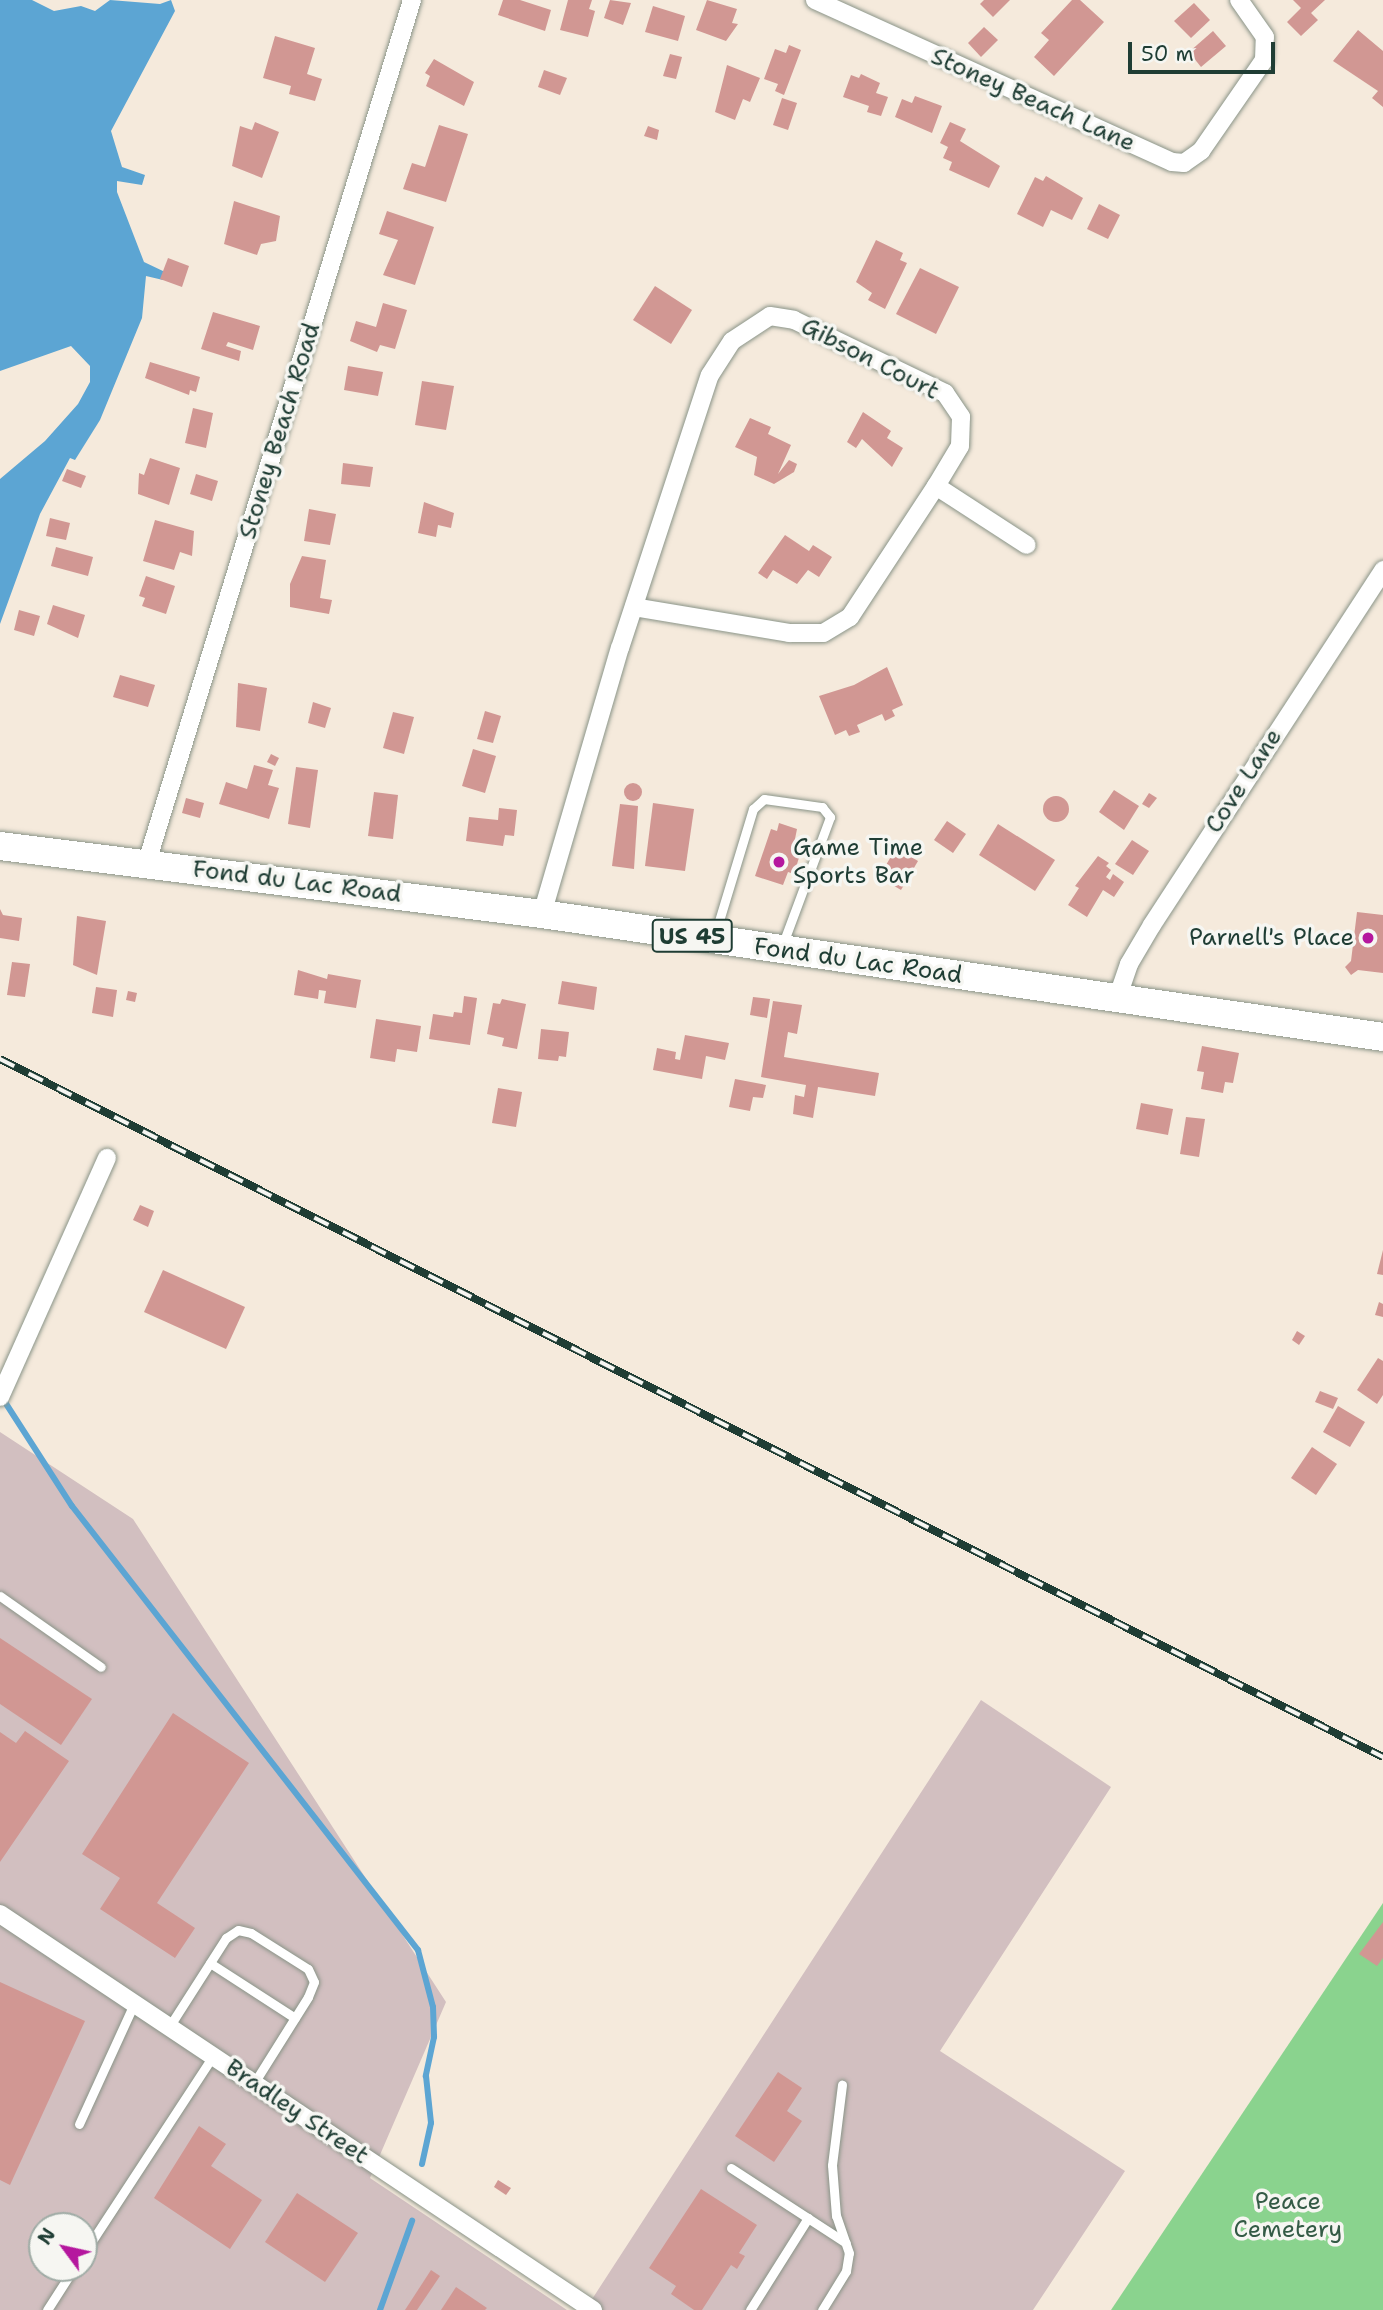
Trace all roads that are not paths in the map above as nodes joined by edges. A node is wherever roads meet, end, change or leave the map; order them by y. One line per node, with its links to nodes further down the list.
1 (412, 0): 9 (street, Stoney Beach Road)
2 (815, 0): 3 (street, Stoney Beach Lane)
3 (1238, 0)
4 (936, 486): 5 (street); 7 (street, Gibson Court); 7 (street, Gibson Court)
5 (1027, 545)
6 (1383, 570): 13 (street, Cove Lane)
7 (634, 607): 10 (street, Gibson Court)
8 (0, 846): 9 (main road, Fond du Lac Road / US 45)
9 (147, 862): 10 (main road, Fond du Lac Road / US 45)
10 (542, 914): 11 (main road, Fond du Lac Road / US 45)
11 (714, 939): 12 (main road, Fond du Lac Road / US 45); 12 (lane)
12 (781, 950): 13 (main road, Fond du Lac Road / US 45)
13 (1118, 999): 14 (main road, Fond du Lac Road / US 45)
14 (1383, 1037)
15 (107, 1158): 16 (street)
16 (4, 1389)
17 (0, 1596): 18 (lane)
18 (101, 1667)
19 (0, 1914): 21 (street, Bradley Street)
20 (209, 1963): 22 (lane); 22 (lane); 23 (lane)
21 (134, 2004): 23 (street, Bradley Street); 27 (lane)
22 (295, 2018): 25 (lane)
23 (169, 2027): 24 (street, Bradley Street)
24 (213, 2056): 25 (street, Bradley Street); 30 (lane)
25 (254, 2083): 34 (street, Bradley Street)
26 (842, 2085): 31 (lane)
27 (79, 2124)
28 (731, 2168): 29 (lane)
29 (808, 2218): 31 (lane); 35 (lane)
30 (98, 2232)
31 (847, 2244): 36 (lane)
32 (65, 2282): 33 (lane)
33 (47, 2310)
34 (593, 2310)
35 (750, 2310)
36 (822, 2310)

